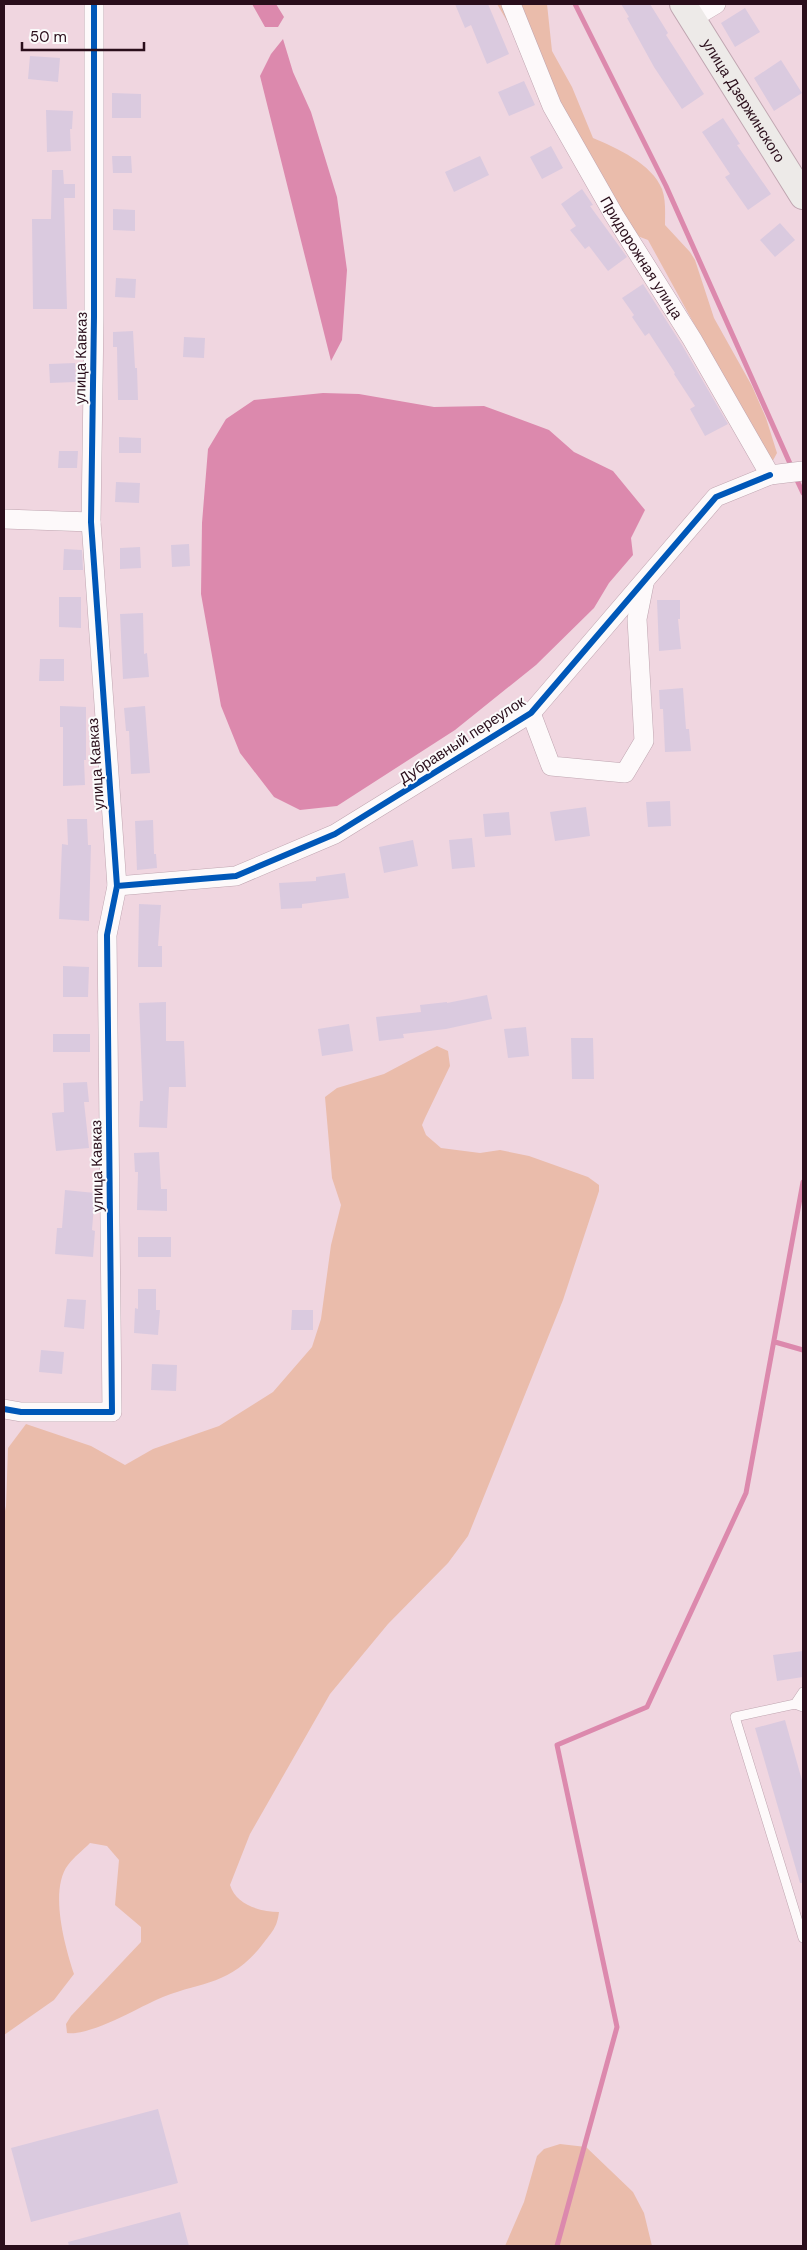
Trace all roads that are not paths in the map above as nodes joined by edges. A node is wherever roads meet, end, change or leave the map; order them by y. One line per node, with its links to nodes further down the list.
1 (94, 4): 9 (street, улица Кавказ)
2 (511, 4): 7 (street, Придорожная улица)
3 (716, 4): 4 (street)
4 (687, 11): 5 (main road, улица Дзержинского)
5 (803, 196)
6 (803, 471): 7 (street)
7 (770, 475): 10 (street, Дубравный переулок)
8 (4, 519): 9 (street)
9 (91, 522): 12 (street, улица Кавказ)
10 (644, 582): 11 (street, Дубравный переулок); 11 (street)
11 (531, 713): 12 (street, Дубравный переулок)
12 (117, 886): 13 (street, улица Кавказ)
13 (4, 1409)
14 (803, 1692): 15 (lane)
15 (799, 1706): 16 (lane)
16 (803, 1938)

